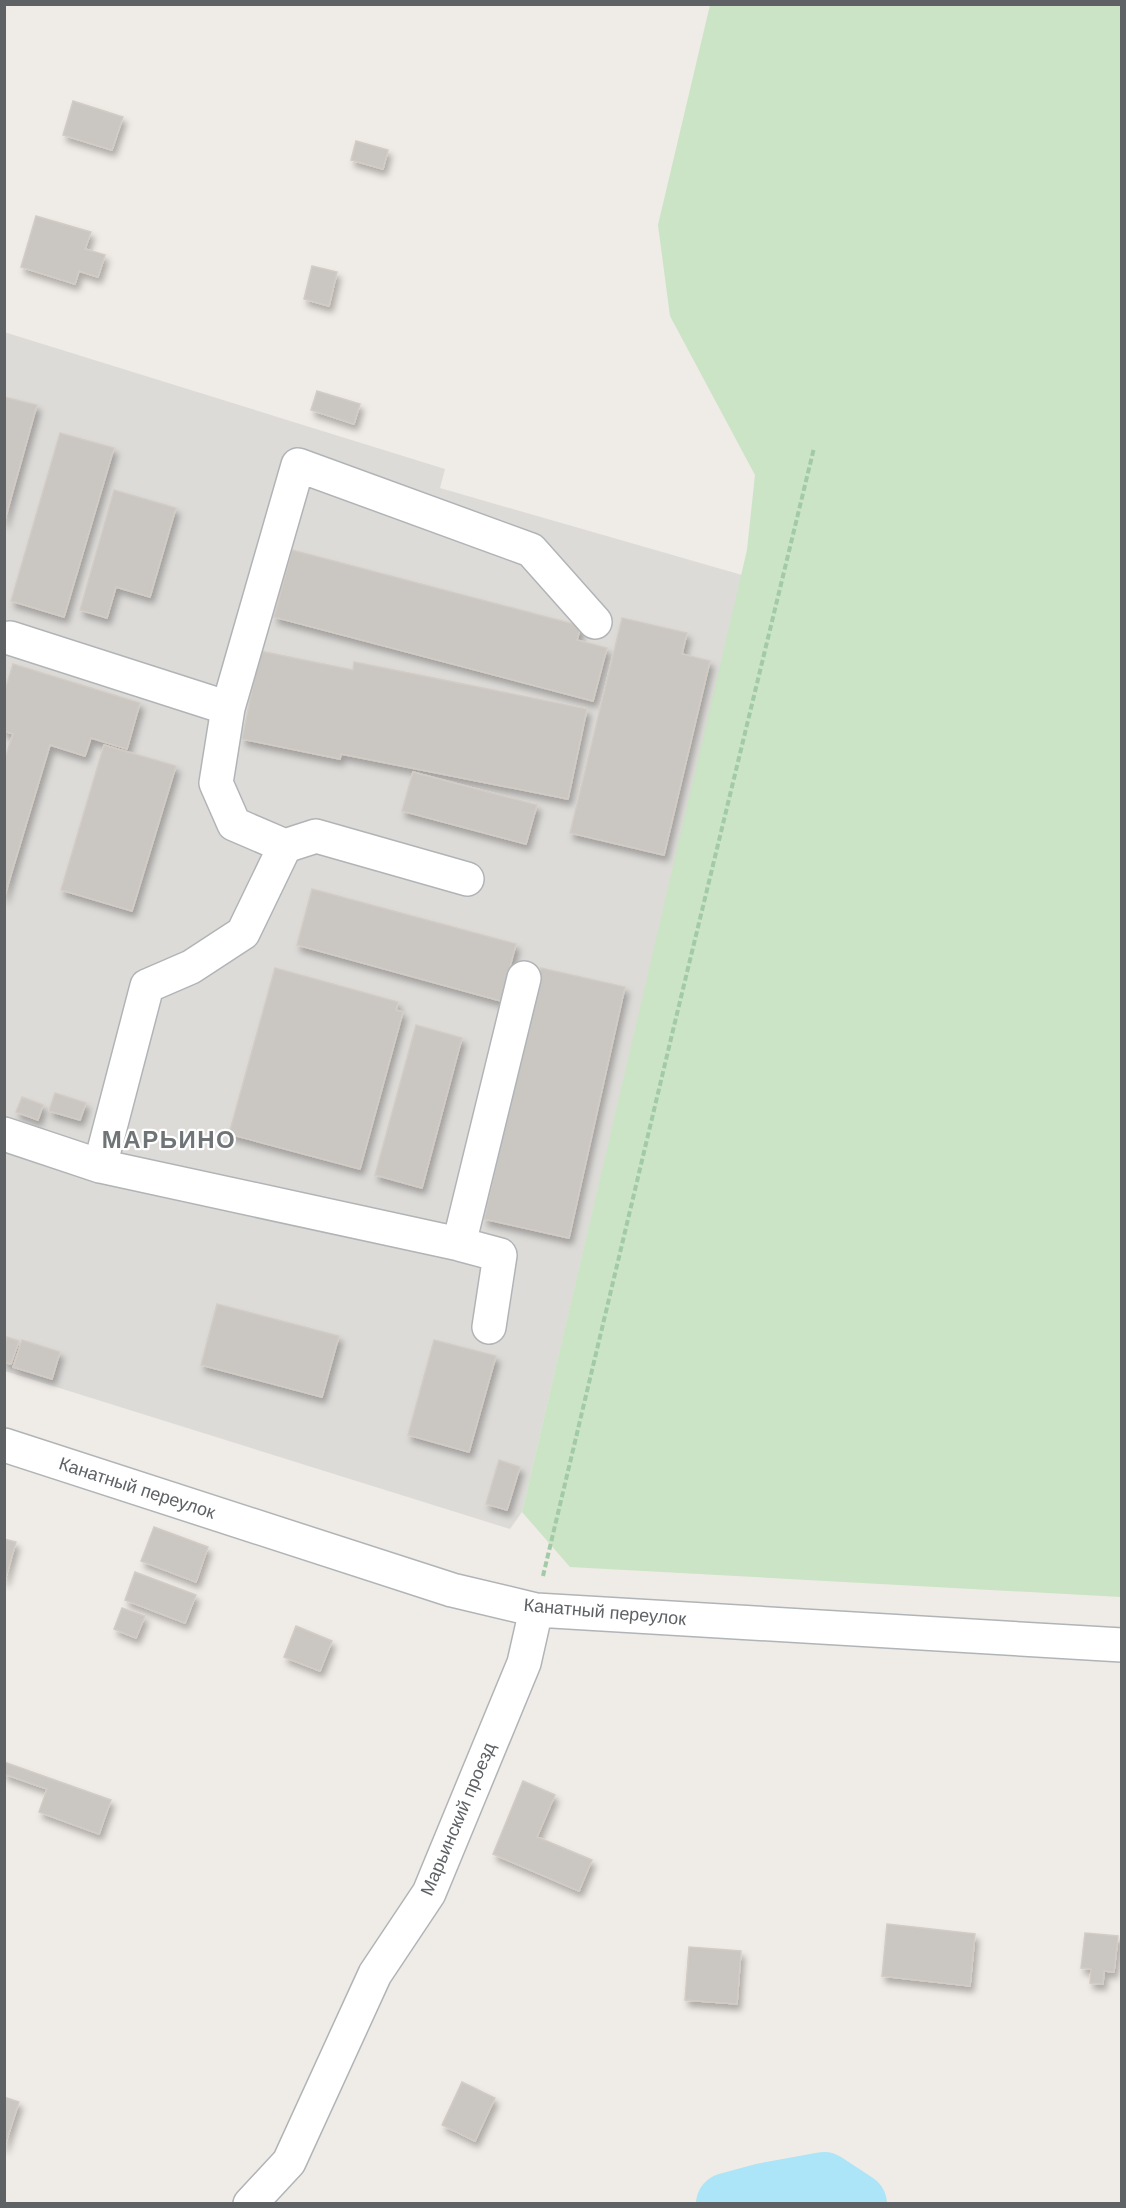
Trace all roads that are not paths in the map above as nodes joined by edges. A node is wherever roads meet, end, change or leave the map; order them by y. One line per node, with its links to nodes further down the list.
1 (595, 622): 3 (street)
2 (10, 638): 3 (street)
3 (228, 708): 4 (street)
4 (285, 846): 5 (street); 8 (street)
5 (466, 879)
6 (524, 978): 9 (street)
7 (4, 1134): 8 (street)
8 (100, 1166): 9 (street)
9 (459, 1244): 10 (street)
10 (489, 1327)
11 (4, 1445): 12 (street, Канатный переулок)
12 (536, 1610): 13 (street, Канатный переулок); 14 (street, Марьинский проезд)
13 (1122, 1645)
14 (250, 2204)

